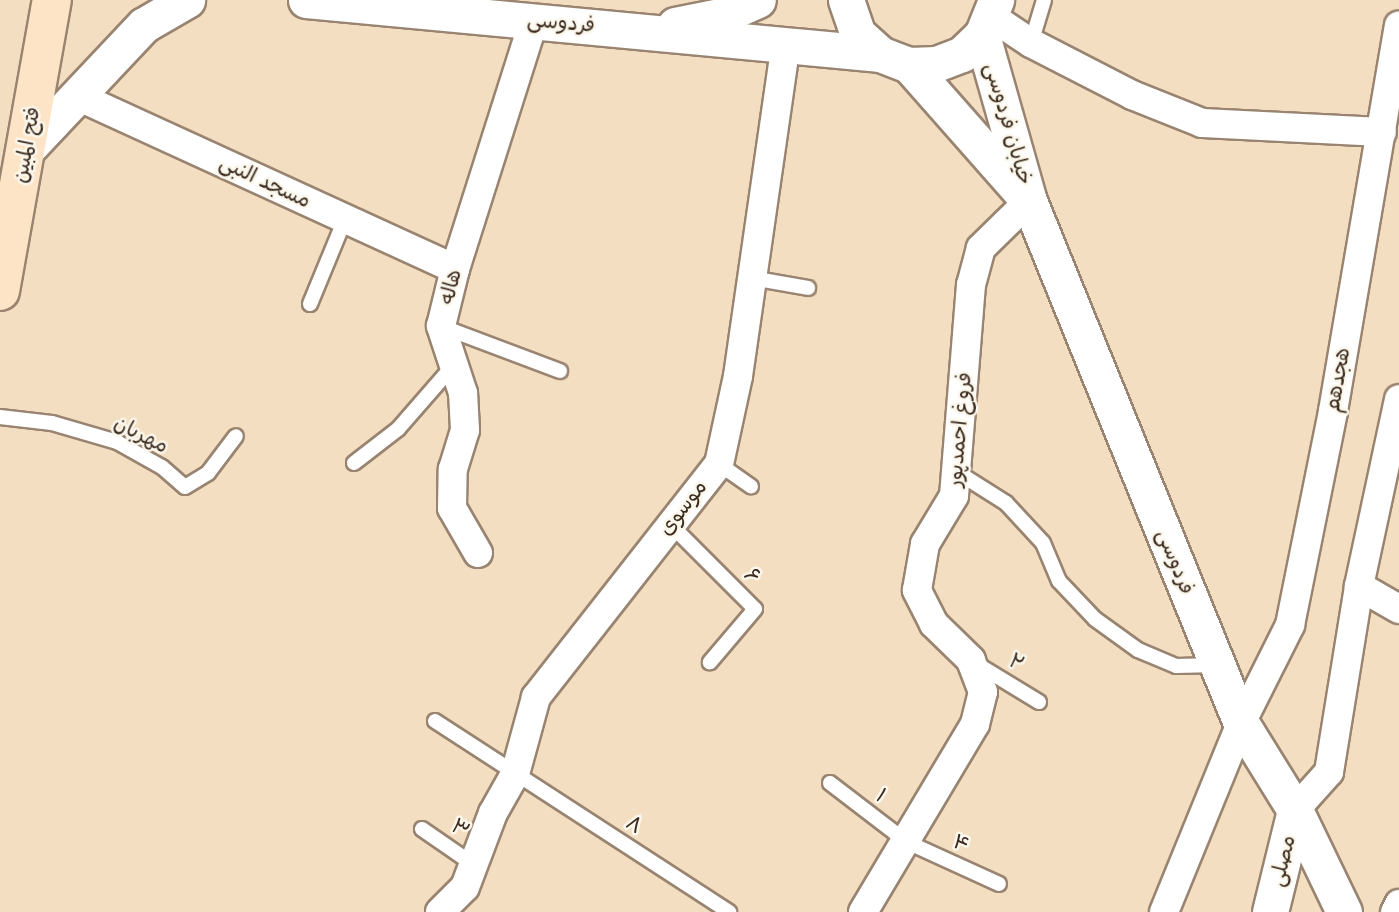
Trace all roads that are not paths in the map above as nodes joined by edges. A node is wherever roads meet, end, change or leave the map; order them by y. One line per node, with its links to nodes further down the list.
1 (51, 0): 16 (main road, فتح المبین)
2 (187, 0): 14 (street)
3 (323, 0): 8 (street, فردوسی)
4 (758, 0): 10 (street)
5 (846, 0): 13 (street, خیابان فردوسی)
6 (1044, 0): 11 (lane)
7 (990, 17): 11 (street); 13 (street); 17 (street, خیابان فردوسی)
8 (534, 20): 10 (street, فردوسی); 19 (street, هاله)
9 (1399, 26): 15 (street, هجدهم)
10 (648, 31): 12 (street)
11 (1031, 43): 15 (street)
12 (785, 48): 13 (street); 20 (street, موسوی)
13 (894, 60): 17 (street, خیابان فردوسی)
14 (75, 95): 16 (street); 18 (street, مسجد النبی)
15 (1382, 132): 43 (street, هجدهم)
16 (27, 149): 22 (main road, فتح المبین)
17 (1029, 201): 32 (street, فروغ احمدپور); 40 (street, فردوسی)
18 (345, 219): 19 (street, مسجد النبی); 23 (lane)
19 (455, 269): 24 (street, هاله)
20 (752, 278): 21 (lane); 31 (street, موسوی)
21 (808, 288)
22 (0, 291)
23 (310, 304)
24 (441, 326): 25 (street, هاله); 26 (lane)
25 (453, 366): 30 (lane); 35 (street, هاله)
26 (560, 371)
27 (1399, 399): 36 (street)
28 (0, 417): 29 (lane, مهربان)
29 (236, 436)
30 (354, 463)
31 (719, 464): 33 (lane); 34 (street, موسوی)
32 (957, 472): 38 (street, فروغ احمدپور); 40 (lane)
33 (751, 486)
34 (670, 524): 39 (lane, ۶); 44 (street, موسوی)
35 (478, 554)
36 (1359, 586): 37 (street); 46 (street)
37 (1399, 609)
38 (971, 660): 41 (lane, ۲); 48 (street, فروغ احمدپور)
39 (710, 662)
40 (1217, 665): 43 (street, فردوسی)
41 (1039, 702)
42 (435, 721): 44 (lane)
43 (1241, 723): 46 (street, فردوسی); 54 (street, هجدهم)
44 (515, 774): 49 (street, موسوی); 52 (lane, ۸)
45 (830, 783): 48 (lane, ۱)
46 (1295, 810): 55 (street, مصلی); 56 (street, فردوسی)
47 (422, 829): 49 (lane, ۳)
48 (906, 842): 50 (lane, ۴); 53 (street, فروغ احمدپور)
49 (474, 864): 51 (street, موسوی)
50 (999, 884)
51 (440, 912)
52 (729, 912)
53 (863, 912)
54 (1164, 912)
55 (1270, 912)
56 (1343, 912)

